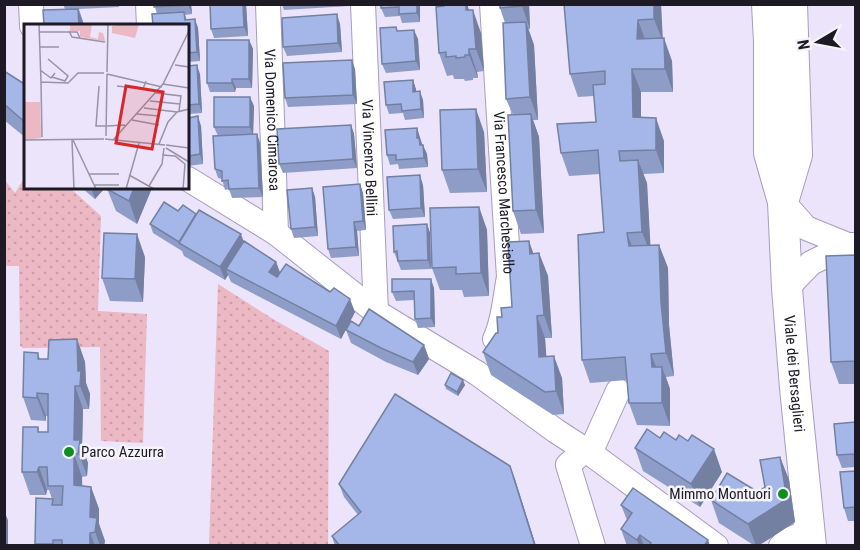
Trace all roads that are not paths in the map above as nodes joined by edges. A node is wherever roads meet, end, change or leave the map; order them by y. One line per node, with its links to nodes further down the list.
1 (31, 4): 8 (street)
2 (148, 4): 9 (street)
3 (268, 4): 12 (street, Via Domenico Cimarosa)
4 (363, 4): 15 (street, Via Vincenzo Bellini)
5 (492, 4): 16 (street, Via Francesco Marchesiello)
6 (767, 4): 11 (main road, Viale dei Bersaglieri)
7 (792, 4): 11 (main road, Viale dei Bersaglieri)
8 (32, 24)
9 (149, 24)
10 (189, 180): 12 (street)
11 (783, 202): 13 (street); 14 (main road, Viale dei Bersaglieri)
12 (276, 233): 15 (street)
13 (852, 245): 14 (street)
14 (788, 288): 19 (main road, Viale dei Bersaglieri)
15 (376, 312): 16 (street)
16 (477, 373): 18 (street)
17 (618, 391): 18 (street)
18 (584, 454): 20 (street); 21 (street)
19 (810, 539): 22 (street)
20 (593, 546)
21 (717, 546)
22 (781, 546)

